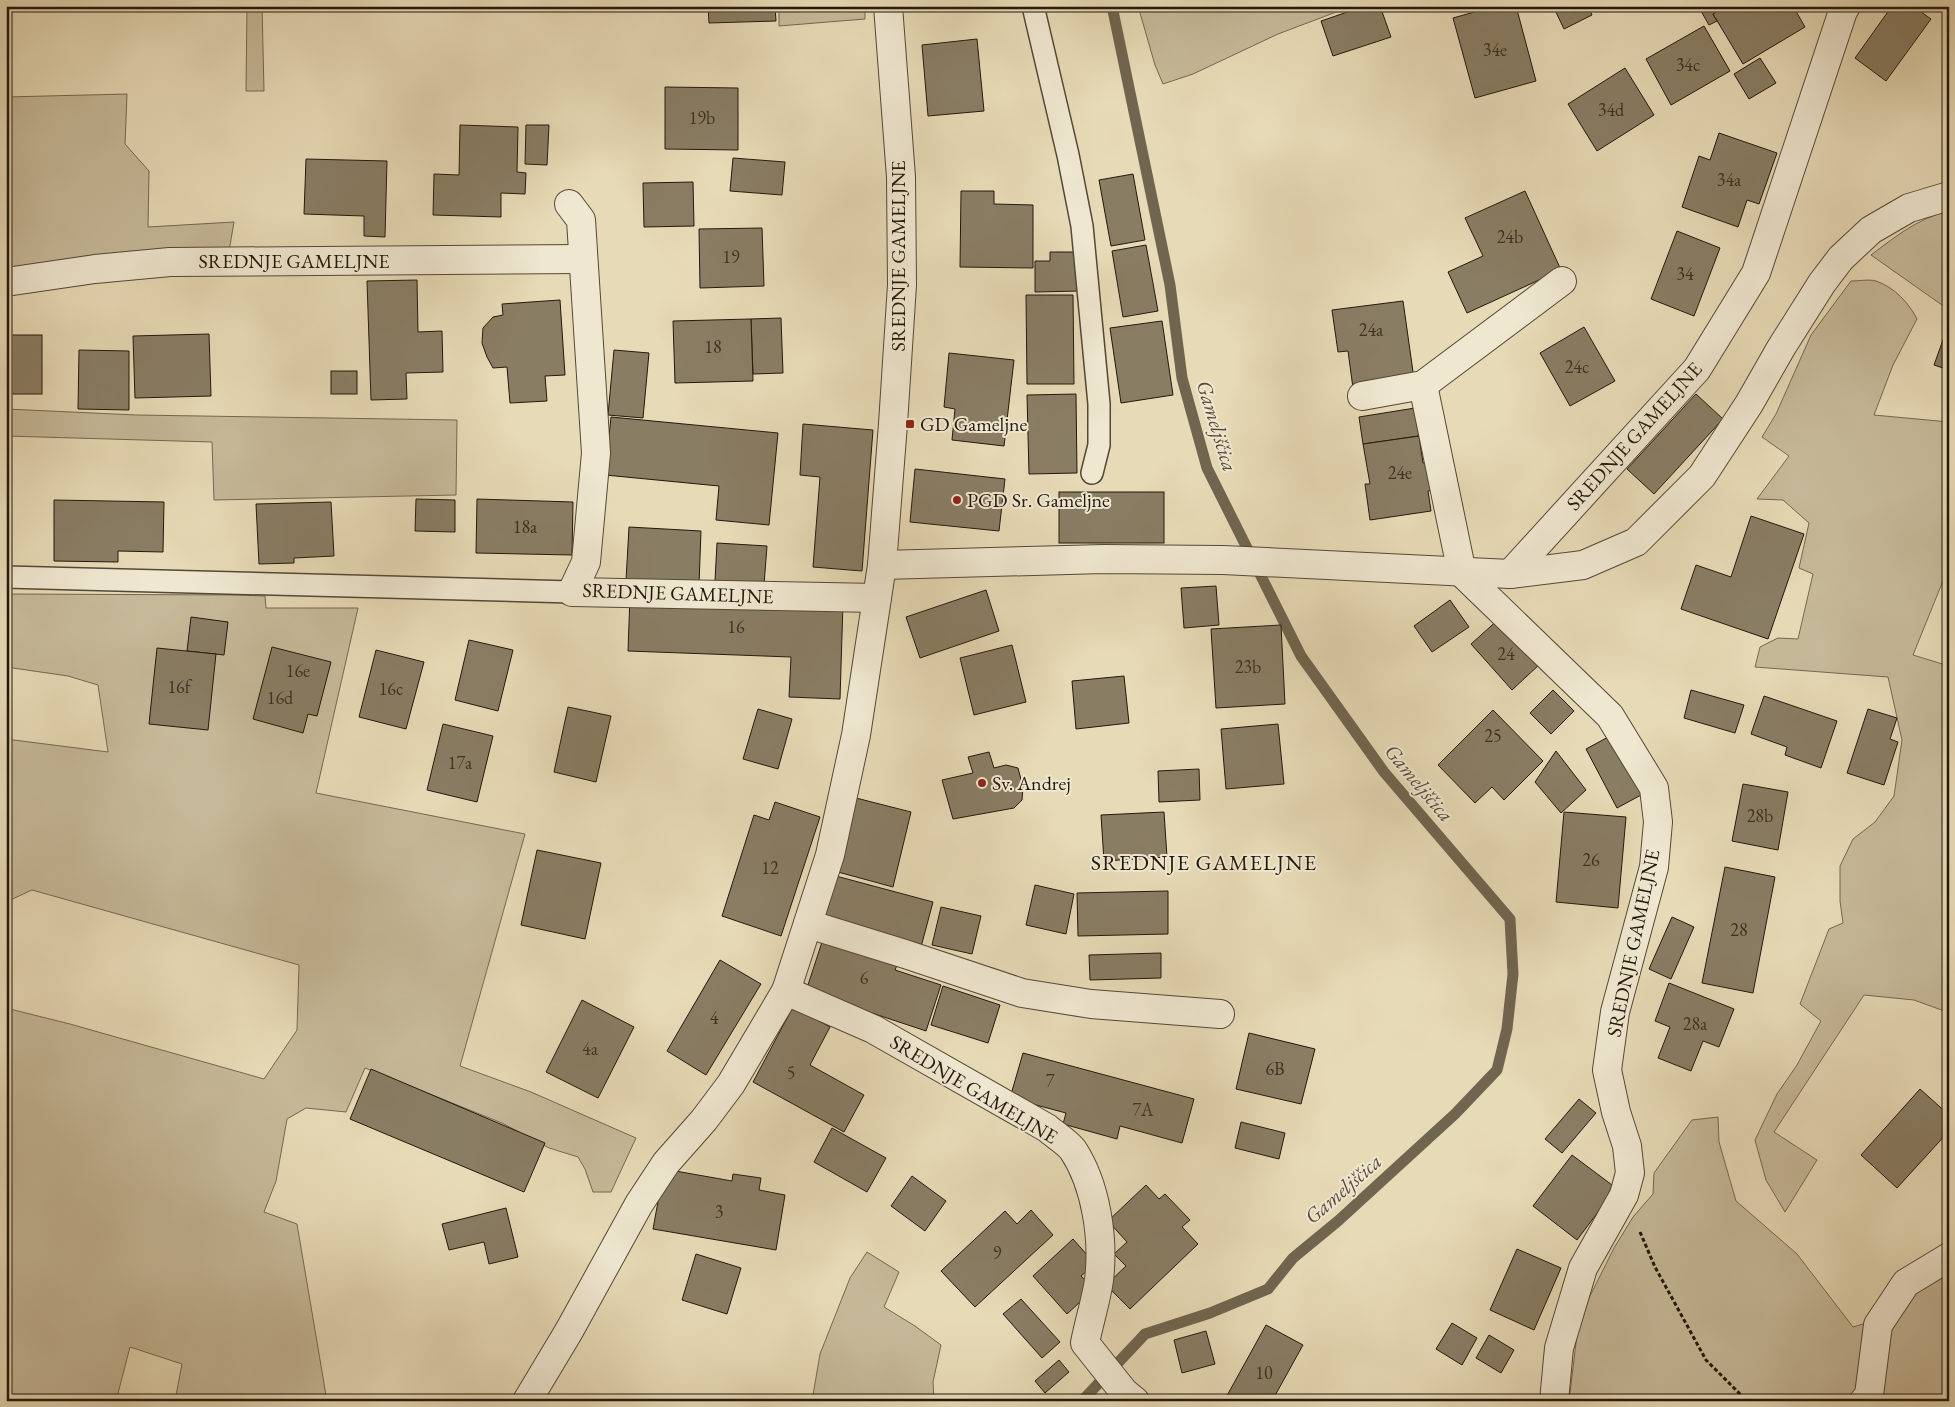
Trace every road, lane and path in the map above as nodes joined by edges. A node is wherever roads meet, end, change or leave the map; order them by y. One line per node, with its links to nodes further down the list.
1 (888, 6): 12 (street, SREDNJE GAMELJNE)
2 (1033, 6): 11 (lane)
3 (1846, 6): 14 (street, SREDNJE GAMELJNE)
4 (1949, 196): 14 (street)
5 (569, 204): 6 (street, SREDNJE GAMELJNE)
6 (583, 259): 8 (street, SREDNJE GAMELJNE); 16 (street, SREDNJE GAMELJNE)
7 (1562, 281): 9 (street)
8 (6, 282)
9 (1424, 385): 10 (street); 13 (street)
10 (1362, 396)
11 (1092, 473)
12 (882, 565): 13 (street); 17 (street, SREDNJE GAMELJNE)
13 (1462, 573): 14 (street); 21 (street, SREDNJE GAMELJNE)
14 (1510, 574)
15 (6, 577): 16 (lane)
16 (572, 592): 17 (street, SREDNJE GAMELJNE)
17 (877, 598): 18 (street, SREDNJE GAMELJNE)
18 (808, 924): 19 (street, SREDNJE GAMELJNE); 20 (street)
19 (786, 991): 23 (street, SREDNJE GAMELJNE); 24 (street, SREDNJE GAMELJNE)
20 (1220, 1014)
21 (1624, 1195): 25 (street, SREDNJE GAMELJNE); 26 (path)
22 (1949, 1257): 27 (street)
23 (1130, 1396)
24 (528, 1401)
25 (1554, 1401)
26 (1747, 1401)
27 (1864, 1401)

